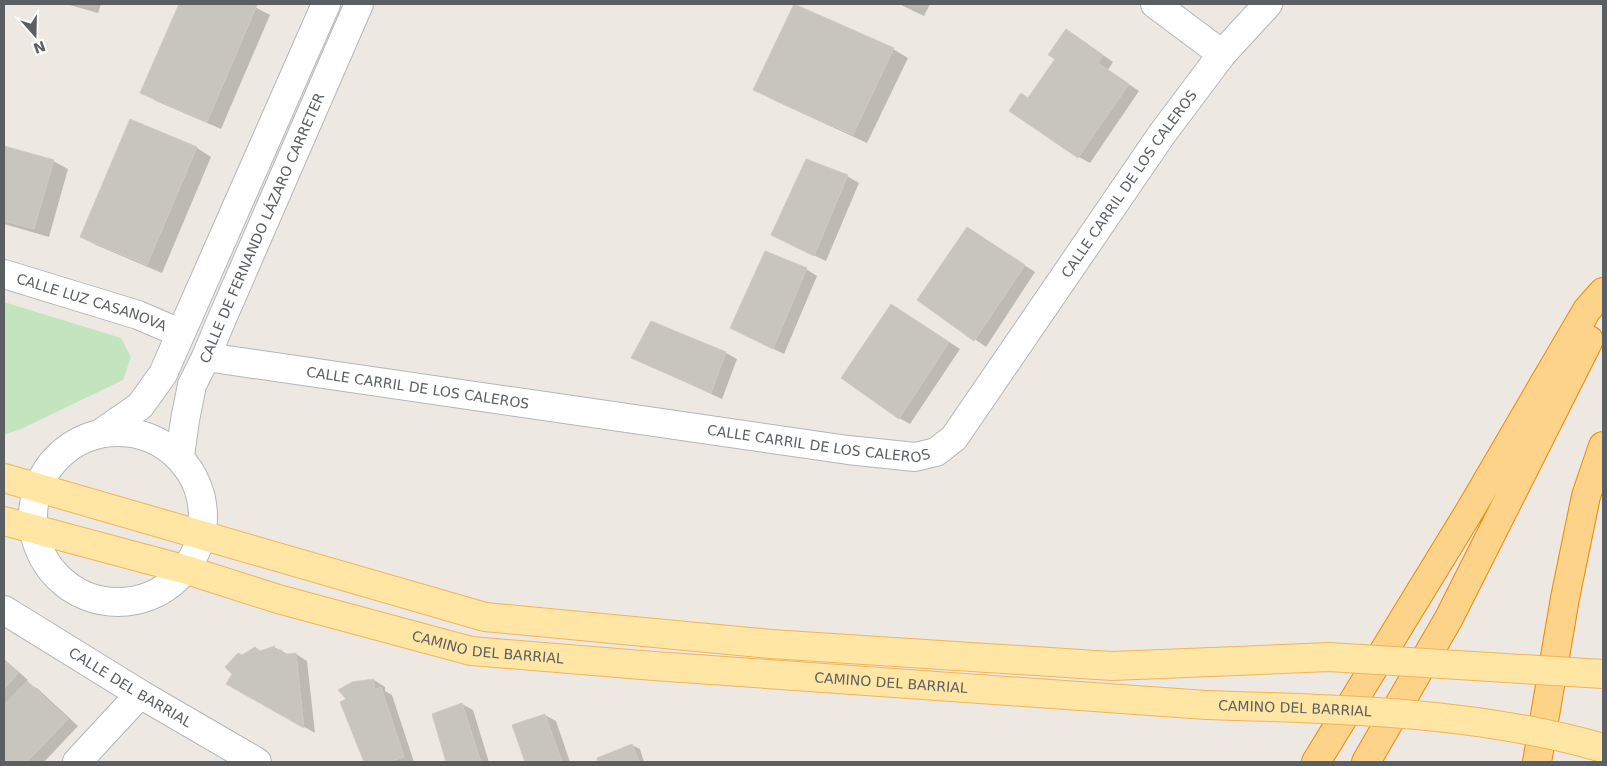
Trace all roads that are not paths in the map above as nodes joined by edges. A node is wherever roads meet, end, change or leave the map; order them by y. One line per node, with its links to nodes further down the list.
1 (326, 4): 9 (street)
2 (359, 4): 10 (street, CALLE DE FERNANDO LÁZARO CARRETER)
3 (1155, 4): 5 (street)
4 (1268, 4): 5 (street, CALLE CARRIL DE LOS CALEROS)
5 (1222, 54): 10 (street, CALLE CARRIL DE LOS CALEROS)
6 (4, 274): 9 (street, CALLE LUZ CASANOVA)
7 (1603, 292): 26 (highway)
8 (1603, 310): 27 (highway)
9 (180, 333): 11 (street)
10 (206, 357): 13 (street, CALLE DE FERNANDO LÁZARO CARRETER)
11 (104, 432): 13 (street); 15 (street)
12 (1603, 446): 28 (highway)
13 (180, 456): 18 (street)
14 (4, 478): 15 (main road, CAMINO DEL BARRIAL)
15 (36, 487): 17 (street); 18 (main road, CAMINO DEL BARRIAL)
16 (4, 520): 17 (main road, CAMINO DEL BARRIAL)
17 (31, 529): 19 (main road, CAMINO DEL BARRIAL); 19 (street)
18 (203, 535): 19 (street); 21 (main road, CAMINO DEL BARRIAL, bridge)
19 (187, 570): 23 (main road, CAMINO DEL BARRIAL, bridge)
20 (4, 610): 22 (street, CALLE DEL BARRIAL)
21 (1603, 674)
22 (140, 694): 24 (street); 25 (street, CALLE DEL BARRIAL)
23 (1603, 748)
24 (77, 762)
25 (257, 762)
26 (1316, 762)
27 (1366, 762)
28 (1537, 762)

